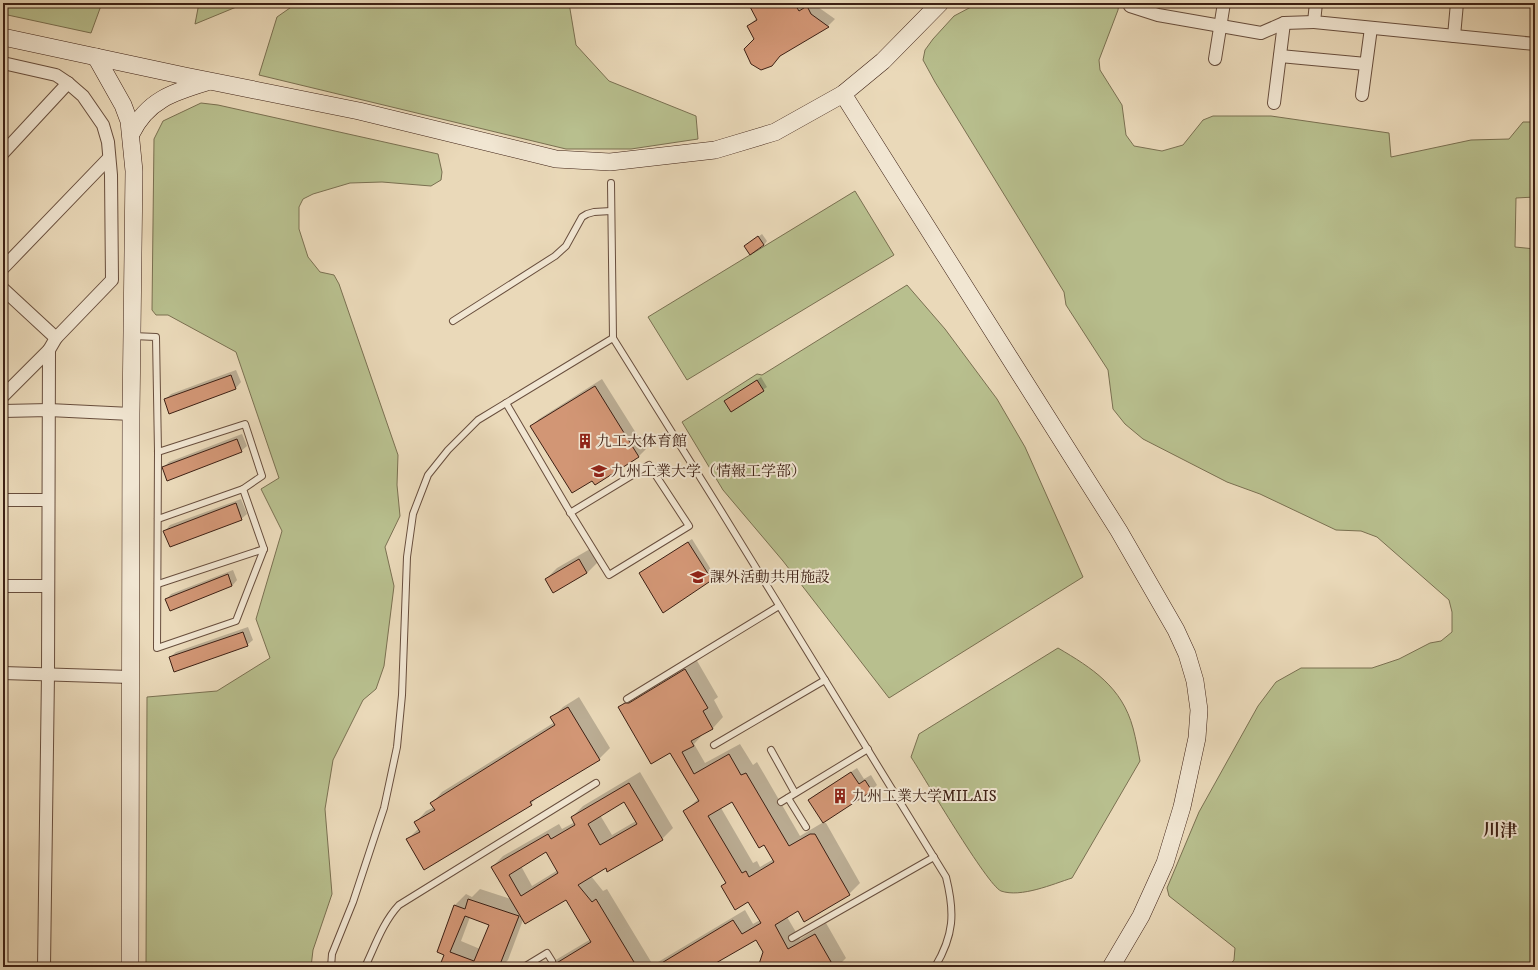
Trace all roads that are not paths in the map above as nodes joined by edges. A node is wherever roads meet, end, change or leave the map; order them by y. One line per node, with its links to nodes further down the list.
1 (940, 3): 20 (street)
2 (1224, 3): 8 (street)
3 (1316, 3): 6 (street)
4 (1457, 3): 10 (street)
5 (1130, 6): 8 (street)
6 (1314, 22): 7 (street); 9 (street)
7 (1284, 24): 8 (street); 13 (street)
8 (1220, 26): 15 (street)
9 (1370, 28): 10 (street); 17 (street)
10 (1454, 36): 12 (street)
11 (3, 37): 14 (street)
12 (1535, 44)
13 (1280, 56): 17 (street); 22 (street)
14 (96, 57): 18 (street); 23 (street)
15 (1216, 59)
16 (3, 63): 19 (street)
17 (1366, 64): 21 (street)
18 (211, 82): 20 (street); 23 (street)
19 (68, 84): 24 (street); 25 (street)
20 (843, 94): 73 (street)
21 (1362, 95)
22 (1274, 103)
23 (131, 134): 31 (street)
24 (3, 153)
25 (109, 158): 28 (street); 32 (street)
26 (611, 183): 27 (lane)
27 (611, 211): 30 (lane); 33 (lane)
28 (3, 268)
29 (3, 289): 32 (street)
30 (453, 321)
31 (133, 336): 39 (street); 40 (lane)
32 (56, 338): 34 (street)
33 (613, 338): 36 (lane); 50 (lane)
34 (49, 350): 35 (street); 37 (street)
35 (3, 396)
36 (506, 403): 44 (lane); 69 (lane)
37 (49, 410): 38 (street); 39 (street); 43 (street)
38 (3, 411)
39 (131, 414): 53 (street)
40 (158, 452): 41 (lane); 45 (lane)
41 (243, 489): 45 (lane); 46 (lane)
42 (3, 500): 43 (street)
43 (48, 500): 49 (street)
44 (570, 513): 44 (lane)
45 (158, 519): 47 (lane)
46 (264, 549): 47 (lane); 47 (lane)
47 (158, 584)
48 (3, 586): 49 (street)
49 (48, 586): 52 (street)
50 (779, 606): 54 (lane); 55 (lane)
51 (3, 673): 52 (street)
52 (48, 674): 53 (street); 67 (street)
53 (130, 677): 68 (street)
54 (825, 680): 56 (lane); 57 (lane)
55 (627, 699)
56 (714, 745)
57 (868, 749): 60 (lane); 64 (lane)
58 (771, 750): 60 (lane)
59 (596, 783): 70 (lane)
60 (795, 793): 61 (lane)
61 (788, 798): 62 (lane); 63 (lane)
62 (781, 802)
63 (806, 827)
64 (934, 857): 65 (lane); 72 (lane)
65 (792, 938)
66 (552, 961): 71 (lane)
67 (44, 967)
68 (130, 967)
69 (331, 967)
70 (365, 967)
71 (524, 967)
72 (935, 967)
73 (1111, 967)

